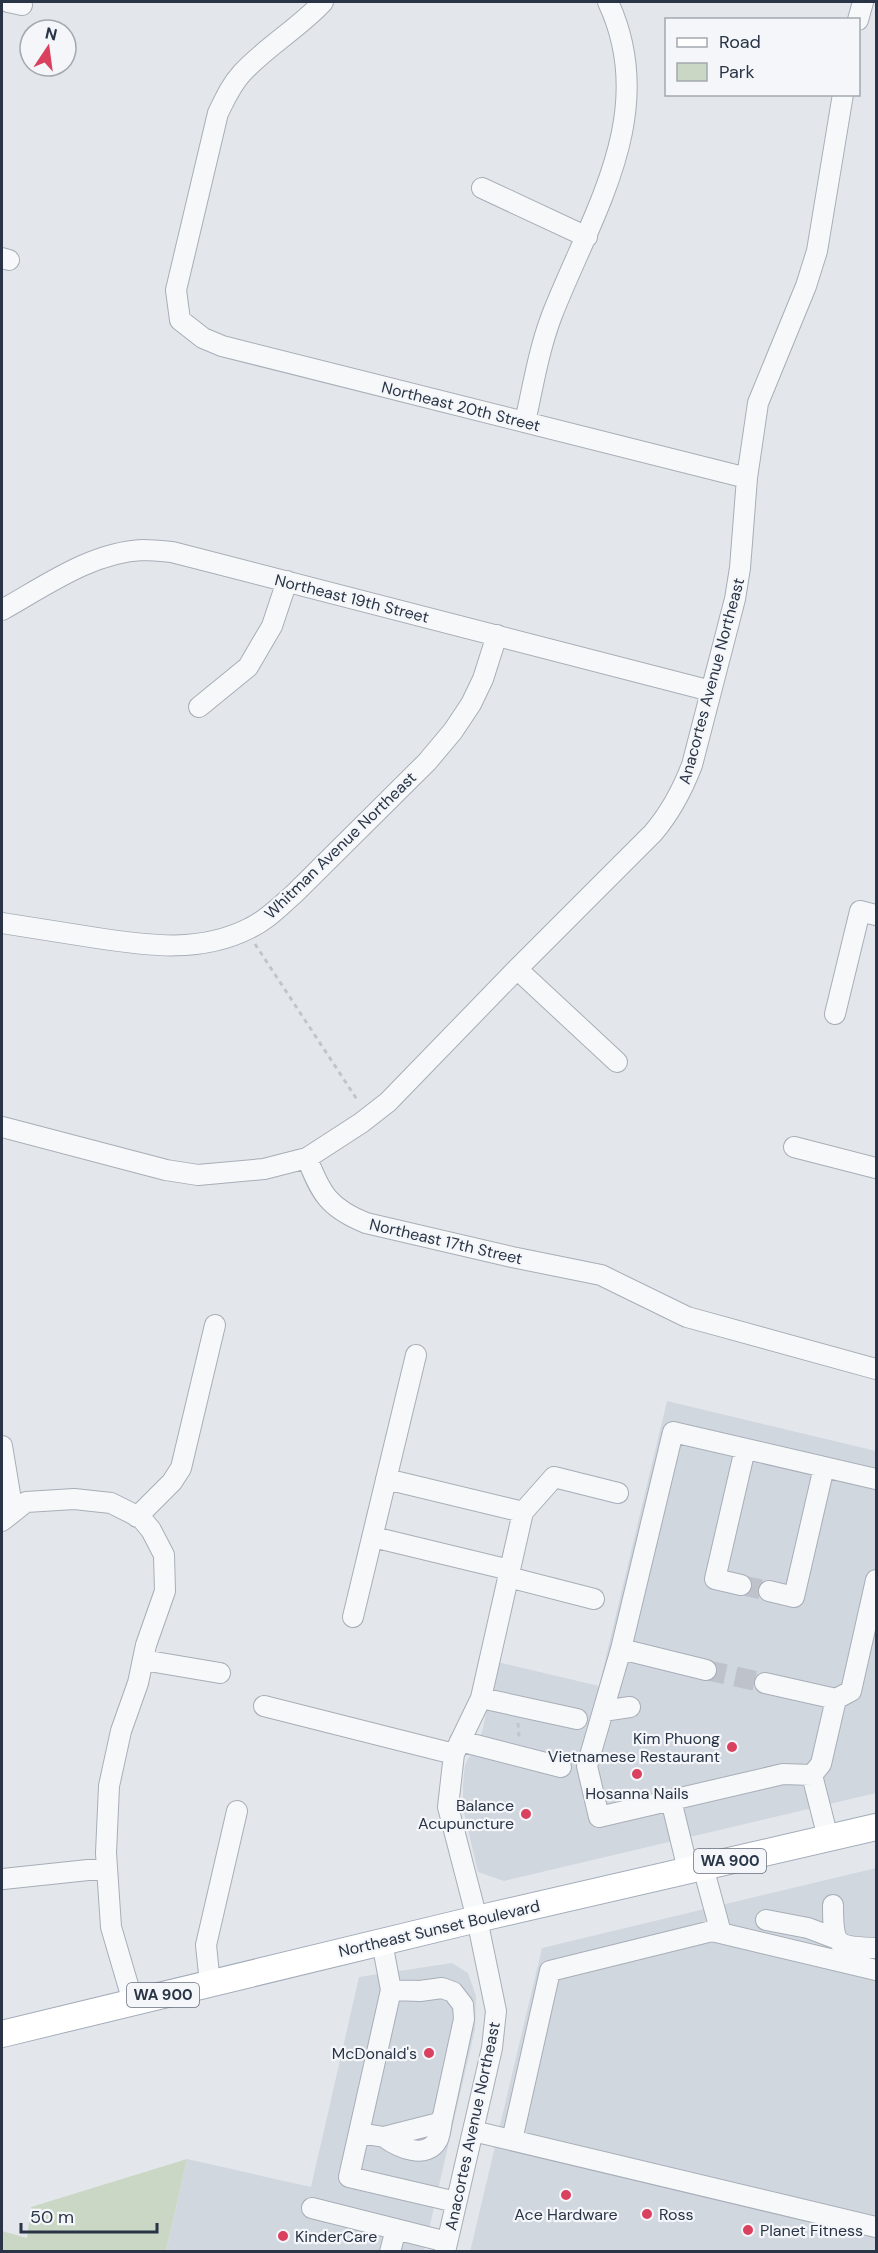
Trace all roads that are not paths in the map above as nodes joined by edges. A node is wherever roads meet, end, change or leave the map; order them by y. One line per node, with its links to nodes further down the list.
1 (323, 2): 8 (street, Northeast 20th Street)
2 (608, 2): 7 (street)
3 (863, 2): 4 (street)
4 (859, 18)
5 (843, 96): 9 (street, Anacortes Avenue Northeast)
6 (482, 188): 7 (street)
7 (587, 237): 8 (street)
8 (525, 422): 9 (street, Northeast 20th Street)
9 (747, 478): 13 (street, Anacortes Avenue Northeast)
10 (287, 580): 11 (street, Northeast 19th Street); 12 (street, Northeast 19th Street); 14 (street)
11 (2, 610)
12 (497, 635): 13 (street, Northeast 19th Street); 16 (street, Whitman Avenue Northeast)
13 (711, 691): 17 (street, Anacortes Avenue Northeast)
14 (199, 707)
15 (868, 913): 18 (street)
16 (2, 924)
17 (517, 969): 19 (street); 22 (street, Anacortes Avenue Northeast)
18 (835, 1014)
19 (617, 1062)
20 (2, 1127): 22 (street)
21 (794, 1148): 23 (street)
22 (307, 1158): 26 (street, Northeast 17th Street)
23 (876, 1168)
24 (215, 1325): 35 (street)
25 (416, 1355): 30 (street)
26 (876, 1369)
27 (2, 1446): 34 (street)
28 (745, 1449): 29 (street); 39 (street); 43 (street)
29 (824, 1467): 31 (street); 40 (street)
30 (387, 1479): 33 (street); 36 (street)
31 (876, 1479)
32 (618, 1492): 33 (street)
33 (523, 1512): 37 (street, Anacortes Avenue Northeast)
34 (7, 1516): 35 (street)
35 (137, 1516): 44 (street)
36 (373, 1537): 37 (street); 42 (street)
37 (509, 1573): 41 (street); 48 (street, Anacortes Avenue Northeast)
38 (876, 1580): 49 (street)
39 (741, 1585)
40 (769, 1592)
41 (594, 1599)
42 (353, 1617)
43 (621, 1649): 45 (street); 52 (street)
44 (143, 1660): 46 (street); 61 (street)
45 (705, 1670)
46 (220, 1673)
47 (765, 1683): 49 (street)
48 (481, 1698): 53 (street); 54 (street, Anacortes Avenue Northeast)
49 (836, 1699): 56 (street)
50 (264, 1706): 54 (street)
51 (630, 1707): 52 (street)
52 (603, 1710): 57 (street)
53 (577, 1719)
54 (457, 1748): 55 (street); 65 (street, Anacortes Avenue Northeast)
55 (561, 1767)
56 (812, 1775): 57 (street); 60 (street)
57 (671, 1800): 62 (street)
58 (237, 1811): 72 (street)
59 (876, 1827): 60 (main road, Northeast Sunset Boulevard / WA 900)
60 (828, 1838): 62 (main road, Northeast Sunset Boulevard / WA 900)
61 (107, 1868): 63 (street); 74 (street)
62 (696, 1868): 65 (main road, Northeast Sunset Boulevard / WA 900); 67 (street)
63 (3, 1879)
64 (833, 1905): 68 (street)
65 (477, 1918): 69 (main road, Northeast Sunset Boulevard / WA 900); 76 (street, Anacortes Avenue Northeast)
66 (766, 1920): 68 (street)
67 (721, 1933): 71 (street); 78 (street)
68 (837, 1939): 70 (street)
69 (382, 1942): 72 (main road, Northeast Sunset Boulevard / WA 900); 73 (street)
70 (876, 1948)
71 (876, 1970)
72 (210, 1984): 74 (main road, Northeast Sunset Boulevard / WA 900)
73 (391, 1990): 77 (street); 77 (street)
74 (133, 2002): 75 (main road, Northeast Sunset Boulevard / WA 900)
75 (2, 2034)
76 (473, 2131): 78 (street); 79 (street, Anacortes Avenue Northeast)
77 (359, 2133): 79 (street)
78 (512, 2140): 81 (street)
79 (456, 2202): 83 (street, Anacortes Avenue Northeast)
80 (312, 2208): 82 (street)
81 (876, 2226)
82 (396, 2229): 83 (street); 84 (street)
83 (446, 2247)
84 (390, 2252)

